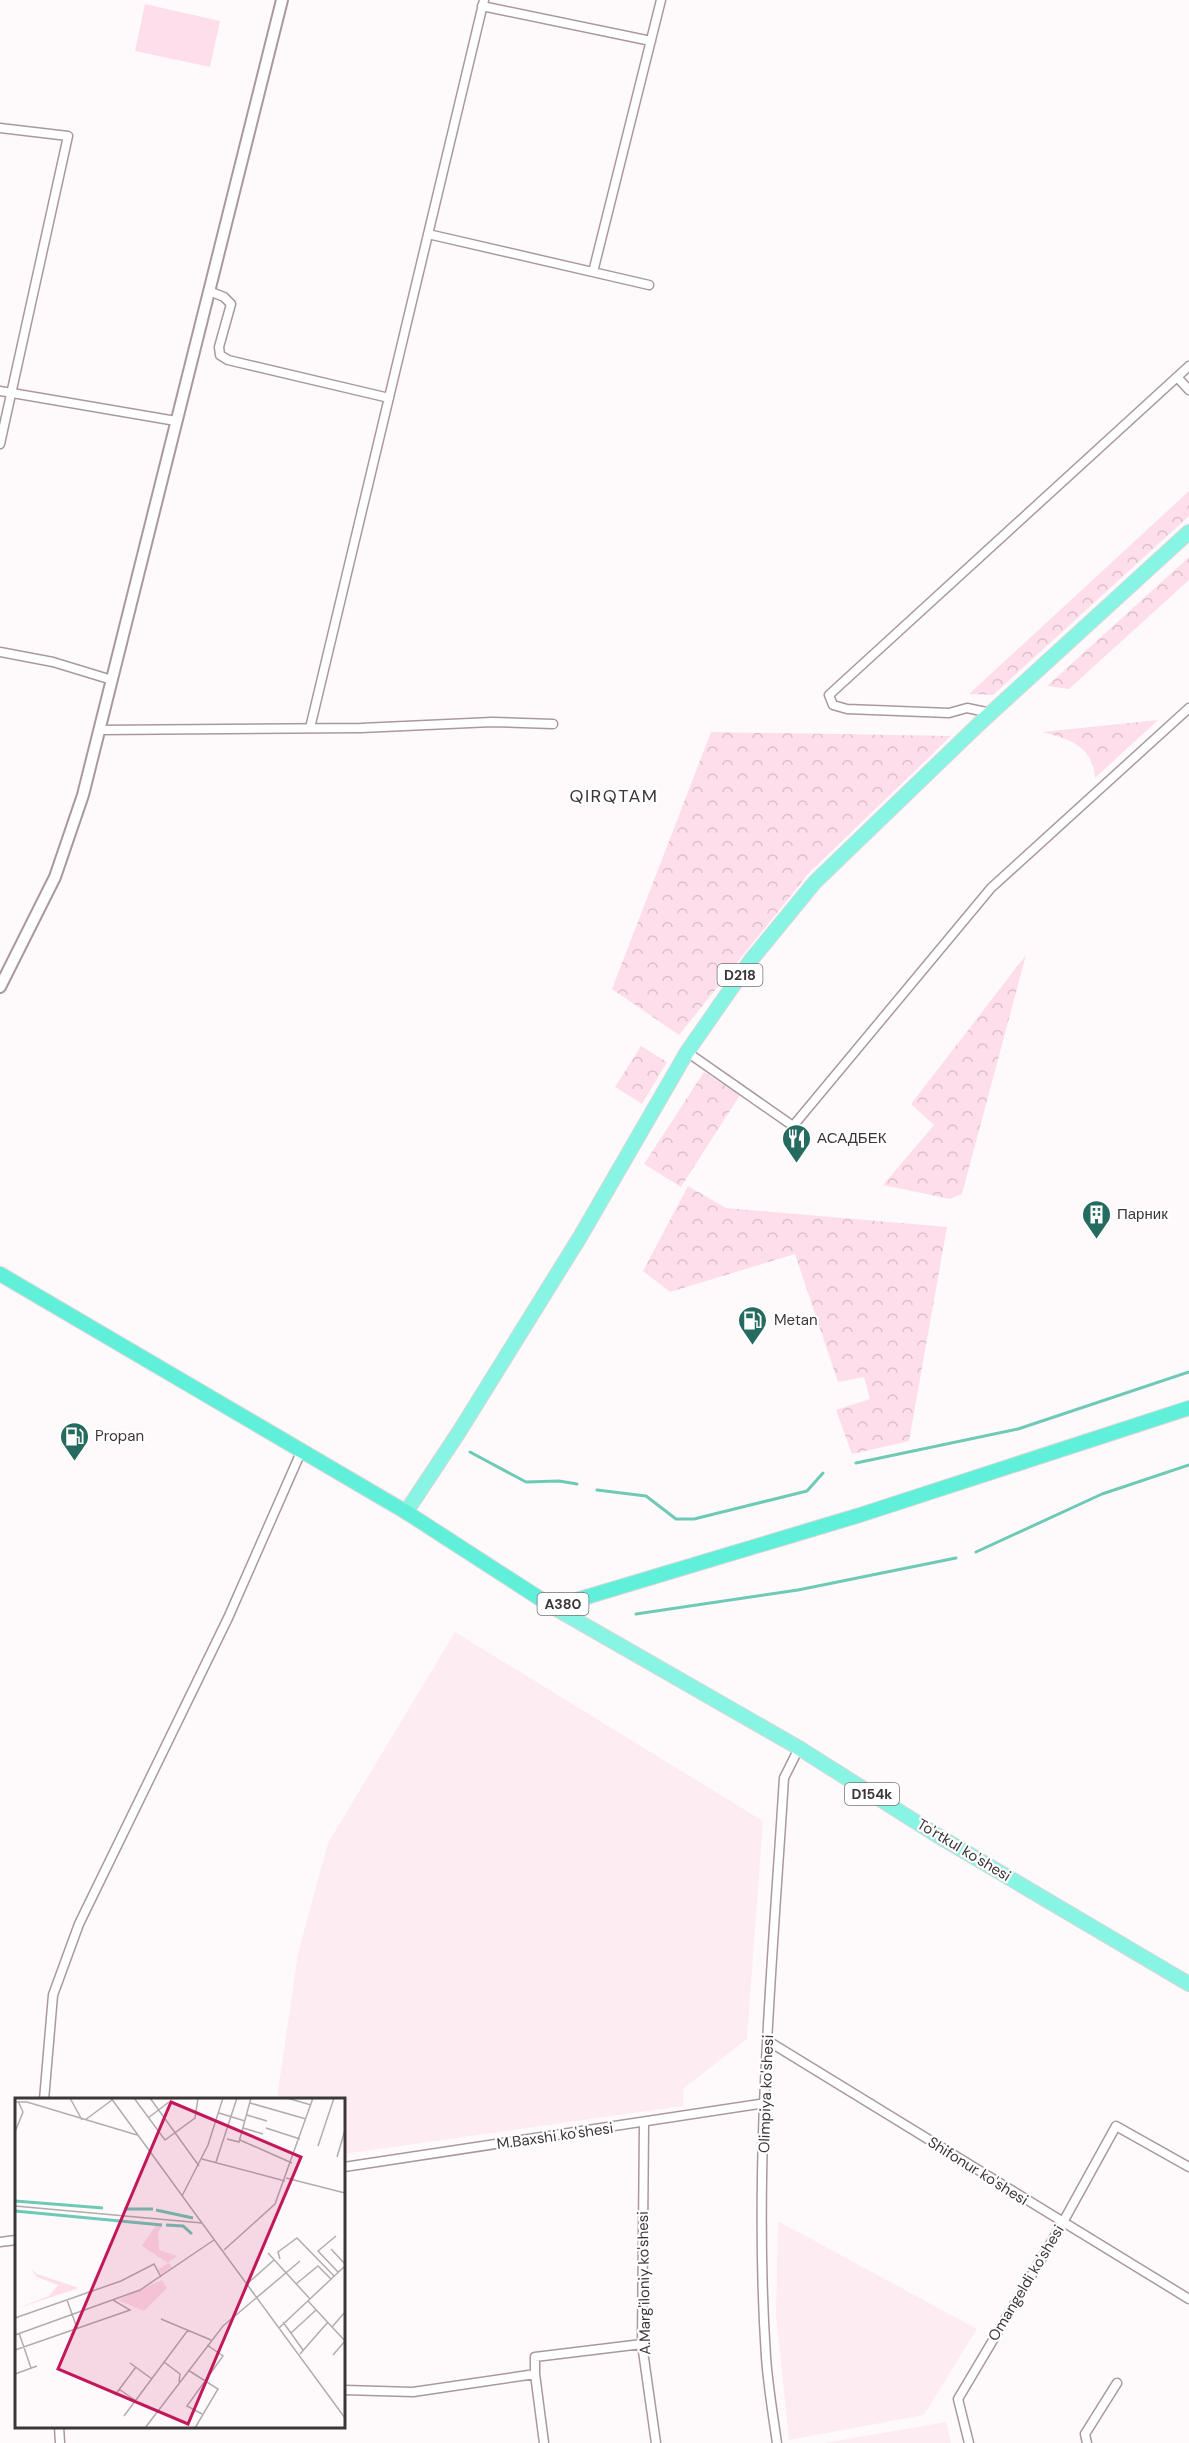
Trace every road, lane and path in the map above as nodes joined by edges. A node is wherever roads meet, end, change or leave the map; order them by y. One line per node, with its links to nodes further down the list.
1 (282, 0): 9 (street)
2 (662, 0): 4 (street)
3 (483, 3): 4 (street); 6 (street)
4 (651, 40): 7 (street)
5 (0, 128): 14 (street)
6 (428, 234): 7 (street); 15 (street)
7 (592, 272): 8 (street)
8 (649, 285)
9 (209, 291): 15 (street); 16 (street)
10 (1189, 366): 11 (street)
11 (1177, 377): 12 (street); 22 (street)
12 (1189, 390)
13 (0, 391): 14 (street)
14 (12, 393): 16 (street); 17 (street)
15 (389, 399): 24 (street)
16 (176, 421): 20 (street)
17 (0, 444)
18 (1189, 532): 22 (main road, D218)
19 (0, 652): 20 (street)
20 (112, 680): 25 (street)
21 (1189, 708): 27 (street)
22 (991, 712): 27 (main road, D218)
23 (553, 724): 24 (street)
24 (310, 728): 25 (street)
25 (99, 730): 26 (street)
26 (0, 987)
27 (687, 1052): 31 (main road, D218)
28 (2, 1279): 30 (highway, A380)
29 (1189, 1408): 32 (highway, A380)
30 (301, 1452): 31 (highway, A380); 36 (street)
31 (406, 1512): 32 (highway, A380)
32 (553, 1607): 33 (main road, To'rtkul ko'shesi / D154k)
33 (799, 1748): 34 (main road, To'rtkul ko'shesi / D154k); 35 (street, Olimpiya ko'shesi)
34 (1189, 1984)
35 (768, 2041): 37 (street, Olimpiya ko'shesi); 41 (street, Shifonur ko'shesi)
36 (45, 2098)
37 (766, 2103): 38 (street, M.Baxshi ko'shesi); 53 (street, Olimpiya ko'shesi)
38 (644, 2123): 39 (street, M.Baxshi ko'shesi); 45 (street, A.Marg'iloniy ko'shesi)
39 (345, 2167)
40 (1189, 2167): 41 (street, Omangeldi ko'shesi)
41 (1062, 2224): 44 (street, Shifonur ko'shesi); 54 (street, Omangeldi ko'shesi)
42 (15, 2240): 43 (street)
43 (0, 2242)
44 (1189, 2299)
45 (642, 2344): 46 (street); 52 (street, A.Marg'iloniy ko'shesi)
46 (535, 2374): 48 (street); 51 (street)
47 (1117, 2383): 55 (street)
48 (345, 2390)
49 (59, 2428): 50 (street)
50 (60, 2443)
51 (544, 2443)
52 (656, 2443)
53 (777, 2443)
54 (969, 2443)
55 (1087, 2443)

